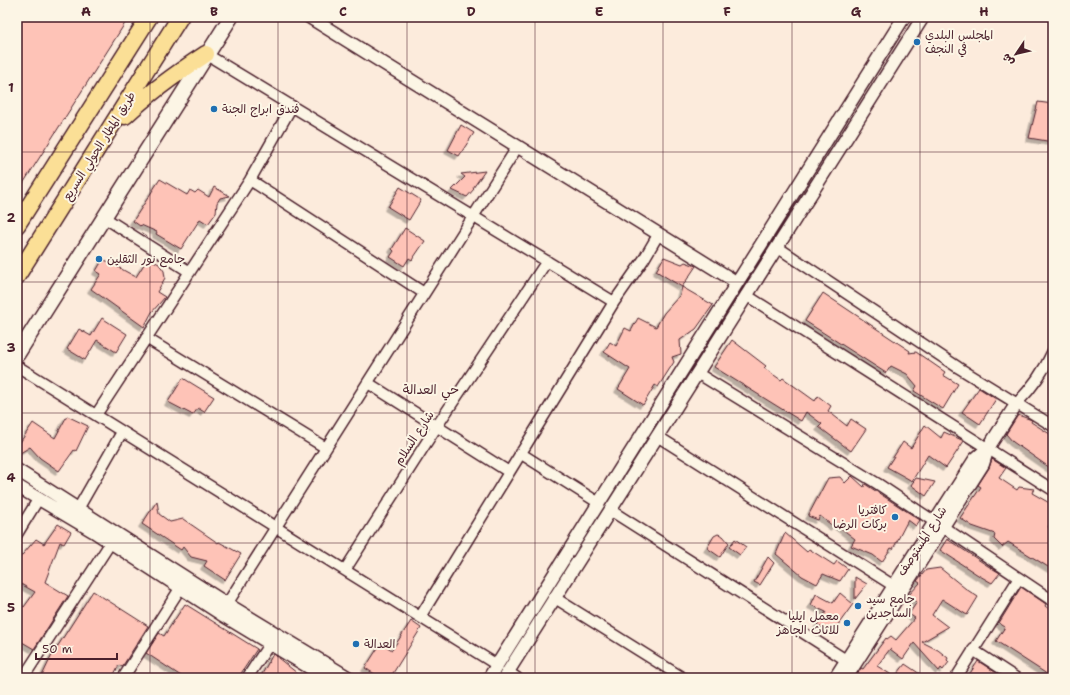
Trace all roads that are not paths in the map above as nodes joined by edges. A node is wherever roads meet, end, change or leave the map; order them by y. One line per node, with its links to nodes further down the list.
1 (149, 17): 16 (highway)
2 (180, 17): 11 (highway, طريق المطار الحولي السريع)
3 (231, 17): 7 (main road)
4 (309, 17): 12 (street)
5 (904, 17): 8 (street)
6 (923, 17): 10 (street)
7 (206, 54): 9 (street); 11 (highway); 15 (main road)
8 (852, 99): 10 (street); 22 (street)
9 (292, 106): 13 (street); 14 (street)
10 (866, 108): 18 (street)
11 (109, 131): 21 (highway, طريق المطار الحولي السريع)
12 (518, 146): 14 (street); 17 (street)
13 (250, 180): 20 (street); 23 (street)
14 (473, 216): 19 (street); 23 (street)
15 (105, 218): 20 (street); 28 (main road)
16 (17, 225)
17 (658, 235): 22 (street); 25 (street)
18 (777, 247): 24 (street); 33 (street)
19 (547, 261): 25 (street); 35 (street, شارع السلام)
20 (190, 272): 26 (street)
21 (17, 276)
22 (736, 282): 30 (street)
23 (424, 294): 32 (street)
24 (746, 295): 31 (street); 40 (street)
25 (614, 302): 41 (street)
26 (146, 338): 34 (street); 39 (street)
27 (1053, 352): 33 (street)
28 (17, 355)
29 (17, 366): 34 (street)
30 (684, 366): 31 (street); 47 (street)
31 (697, 374): 38 (street); 50 (street)
32 (368, 383): 35 (street); 39 (street)
33 (1017, 403): 36 (street); 40 (street, شارع المستوصف)
34 (96, 415): 37 (street)
35 (437, 426): 43 (street); 55 (street, شارع السلام)
36 (1053, 426)
37 (122, 432): 48 (street); 52 (street)
38 (657, 436): 49 (street); 57 (street)
39 (326, 448): 52 (street)
40 (988, 448): 45 (street); 50 (street, شارع المستوصف)
41 (520, 453): 43 (street); 47 (street)
42 (17, 470): 48 (street)
43 (509, 472): 62 (street)
44 (17, 486): 46 (street)
45 (1053, 490)
46 (39, 498): 51 (street); 53 (street)
47 (599, 503): 66 (street)
48 (78, 509): 51 (street)
49 (610, 510): 59 (street); 65 (street)
50 (939, 524): 56 (street); 57 (street, شارع المستوصف); 75 (street, شارع المستوصف)
51 (96, 526): 54 (street); 61 (street)
52 (276, 528): 55 (street); 61 (street)
53 (17, 534)
54 (111, 542): 58 (street); 68 (street)
55 (345, 570): 62 (street)
56 (1019, 578): 60 (street); 64 (street)
57 (894, 586): 65 (street, شارع المستوصف)
58 (181, 587): 63 (street); 69 (street)
59 (555, 598): 66 (street); 73 (street)
60 (1053, 601)
61 (227, 604): 67 (street)
62 (420, 617): 66 (street)
63 (270, 643): 70 (street); 71 (street)
64 (974, 650): 76 (street); 77 (street)
65 (846, 660): 74 (street, شارع المستوصف)
66 (506, 673): 72 (street)
67 (344, 677)
68 (23, 678)
69 (123, 678)
70 (247, 678)
71 (327, 678)
72 (489, 678)
73 (683, 678)
74 (834, 678)
75 (846, 678)
76 (956, 678)
77 (1016, 678)

